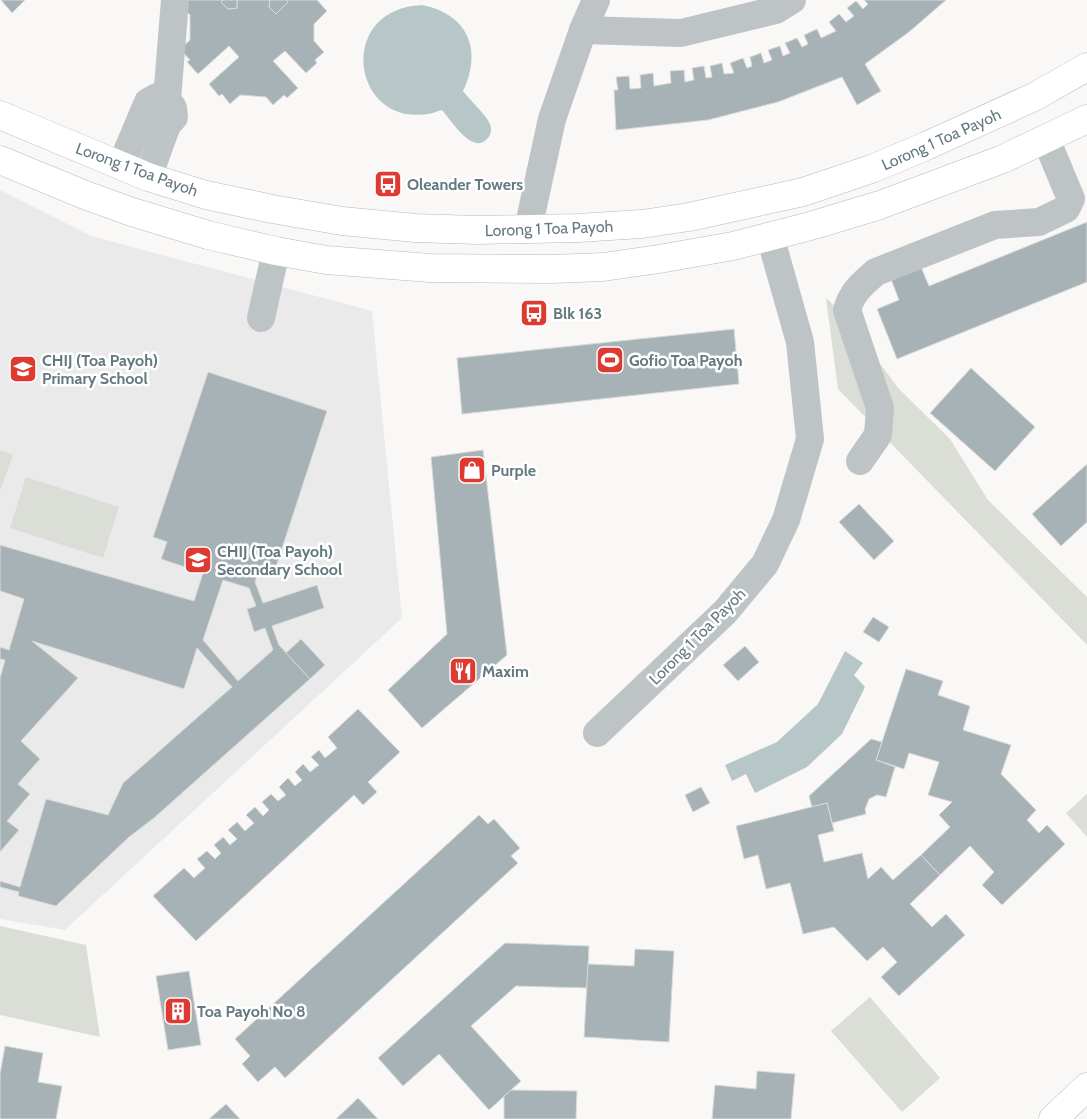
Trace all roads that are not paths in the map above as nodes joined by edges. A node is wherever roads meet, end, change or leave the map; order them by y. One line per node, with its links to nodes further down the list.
1 (175, 0): 6 (street)
2 (596, 0): 4 (street)
3 (792, 0): 4 (street)
4 (583, 30): 13 (street)
5 (1087, 67): 13 (main road, Lorong 1 Toa Payoh)
6 (159, 112): 11 (street); 12 (street)
7 (0, 115): 11 (main road, Lorong 1 Toa Payoh)
8 (1087, 120): 9 (main road)
9 (1046, 138): 14 (main road); 17 (street)
10 (0, 160): 15 (main road)
11 (121, 166): 12 (main road, Lorong 1 Toa Payoh)
12 (148, 177): 13 (main road, Lorong 1 Toa Payoh)
13 (528, 229)
14 (770, 236): 15 (main road); 18 (street, Lorong 1 Toa Payoh)
15 (276, 252): 16 (street)
16 (261, 318)
17 (860, 461)
18 (597, 733)
19 (1087, 1087): 20 (main road)
20 (1052, 1119)

